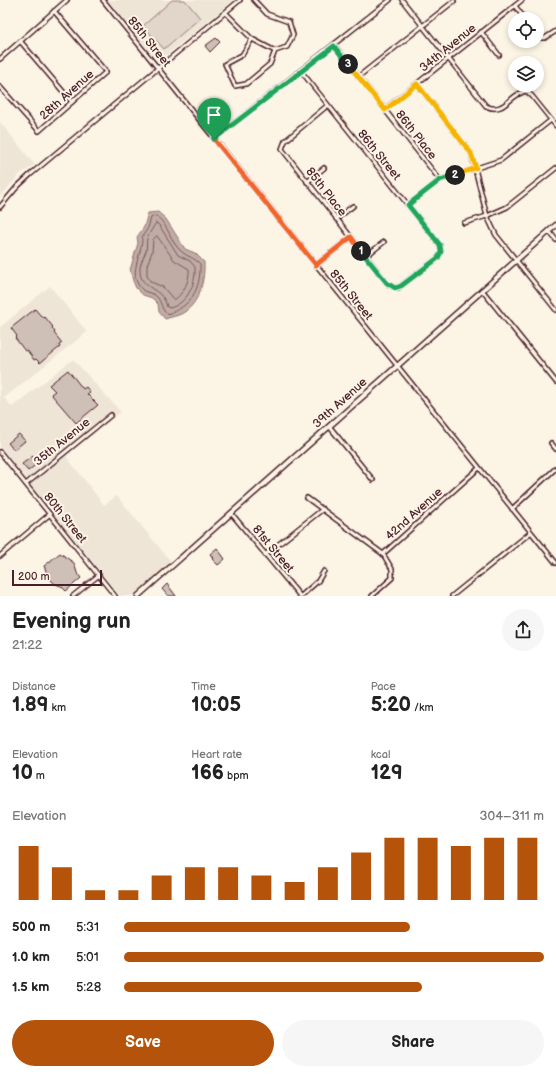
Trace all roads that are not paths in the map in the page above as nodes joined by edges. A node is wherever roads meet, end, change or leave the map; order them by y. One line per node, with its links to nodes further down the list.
1 (67, 0): 10 (street)
2 (103, 0): 24 (street, 85th Street)
3 (240, 0): 11 (street)
4 (254, 0): 20 (street)
5 (390, 0): 19 (street)
6 (402, 0): 13 (street)
7 (522, 0): 9 (street, 34th Avenue)
8 (454, 2): 13 (street)
9 (515, 6): 12 (street); 15 (street, 34th Avenue)
10 (54, 11): 18 (street); 29 (street, 28th Avenue)
11 (226, 12): 16 (street); 24 (street)
12 (520, 12)
13 (422, 26): 23 (street); 26 (street)
14 (556, 31): 17 (street)
15 (481, 32): 21 (street); 23 (street, 34th Avenue)
16 (252, 39): 20 (street); 20 (street)
17 (544, 39)
18 (21, 42): 22 (street); 29 (street)
19 (334, 46): 25 (street); 26 (street, 86th Place)
20 (275, 51)
21 (499, 55)
22 (0, 59)
23 (448, 59): 27 (street, 34th Avenue); 32 (street)
24 (158, 68): 34 (street, 85th Street); 42 (street)
25 (301, 71): 30 (street, 86th Street); 34 (street)
26 (358, 77): 31 (street, 86th Place)
27 (417, 84): 31 (street, 34th Avenue); 36 (street)
28 (0, 87): 29 (street, 28th Avenue)
29 (72, 102)
30 (328, 105): 39 (street, 85th Place); 40 (street, 86th Street)
31 (385, 110): 38 (street, 86th Place)
32 (551, 120): 33 (street); 36 (street)
33 (556, 126)
34 (214, 139): 53 (street, 85th Street)
35 (324, 168): 39 (street)
36 (476, 168): 38 (street); 43 (street)
37 (556, 168): 43 (street)
38 (440, 180): 40 (street)
39 (307, 182): 44 (street, 85th Place)
40 (408, 205): 54 (street, 86th Street)
41 (353, 206): 44 (street)
42 (0, 207)
43 (487, 216): 45 (street); 52 (street)
44 (336, 219): 48 (street, 85th Place)
45 (464, 223)
46 (556, 225): 47 (main road, 39th Avenue)
47 (549, 231): 49 (street); 52 (main road, 39th Avenue)
48 (351, 237): 51 (street, 85th Place); 53 (street)
49 (556, 240)
50 (384, 242): 51 (street)
51 (366, 256): 54 (street, 85th Place)
52 (516, 260): 55 (main road, 39th Avenue); 56 (street)
53 (316, 265): 57 (street, 85th Street)
54 (395, 288)
55 (482, 290): 57 (main road, 39th Avenue); 58 (street)
56 (556, 310)
57 (397, 366): 60 (main road, 39th Avenue); 64 (street, 85th Street)
58 (556, 382)
59 (111, 415): 67 (street, 35th Avenue)
60 (329, 426): 66 (street); 71 (main road, 39th Avenue)
61 (551, 443): 62 (street)
62 (556, 449)
63 (1, 454): 67 (street, 80th Street)
64 (479, 468): 70 (street, 85th Street); 75 (street, 42nd Avenue)
65 (556, 468): 70 (street)
66 (373, 480)
67 (26, 484): 72 (street, 80th Street)
68 (307, 498): 69 (street)
69 (322, 508): 74 (street); 75 (street)
70 (512, 509): 73 (street, 85th Street)
71 (232, 513): 74 (street, 81st Street); 82 (main road, 39th Avenue)
72 (50, 514): 76 (street); 79 (street, 80th Street)
73 (530, 533): 77 (street, 85th Street); 85 (street)
74 (265, 554): 83 (street, 81st Street)
75 (383, 554): 84 (street, 42nd Avenue)
76 (0, 556)
77 (556, 564)
78 (324, 571): 83 (street)
79 (99, 574): 80 (street); 81 (street, 80th Street)
80 (73, 596)
81 (115, 596)
82 (138, 596)
83 (301, 596)
84 (372, 596)
85 (452, 596)

